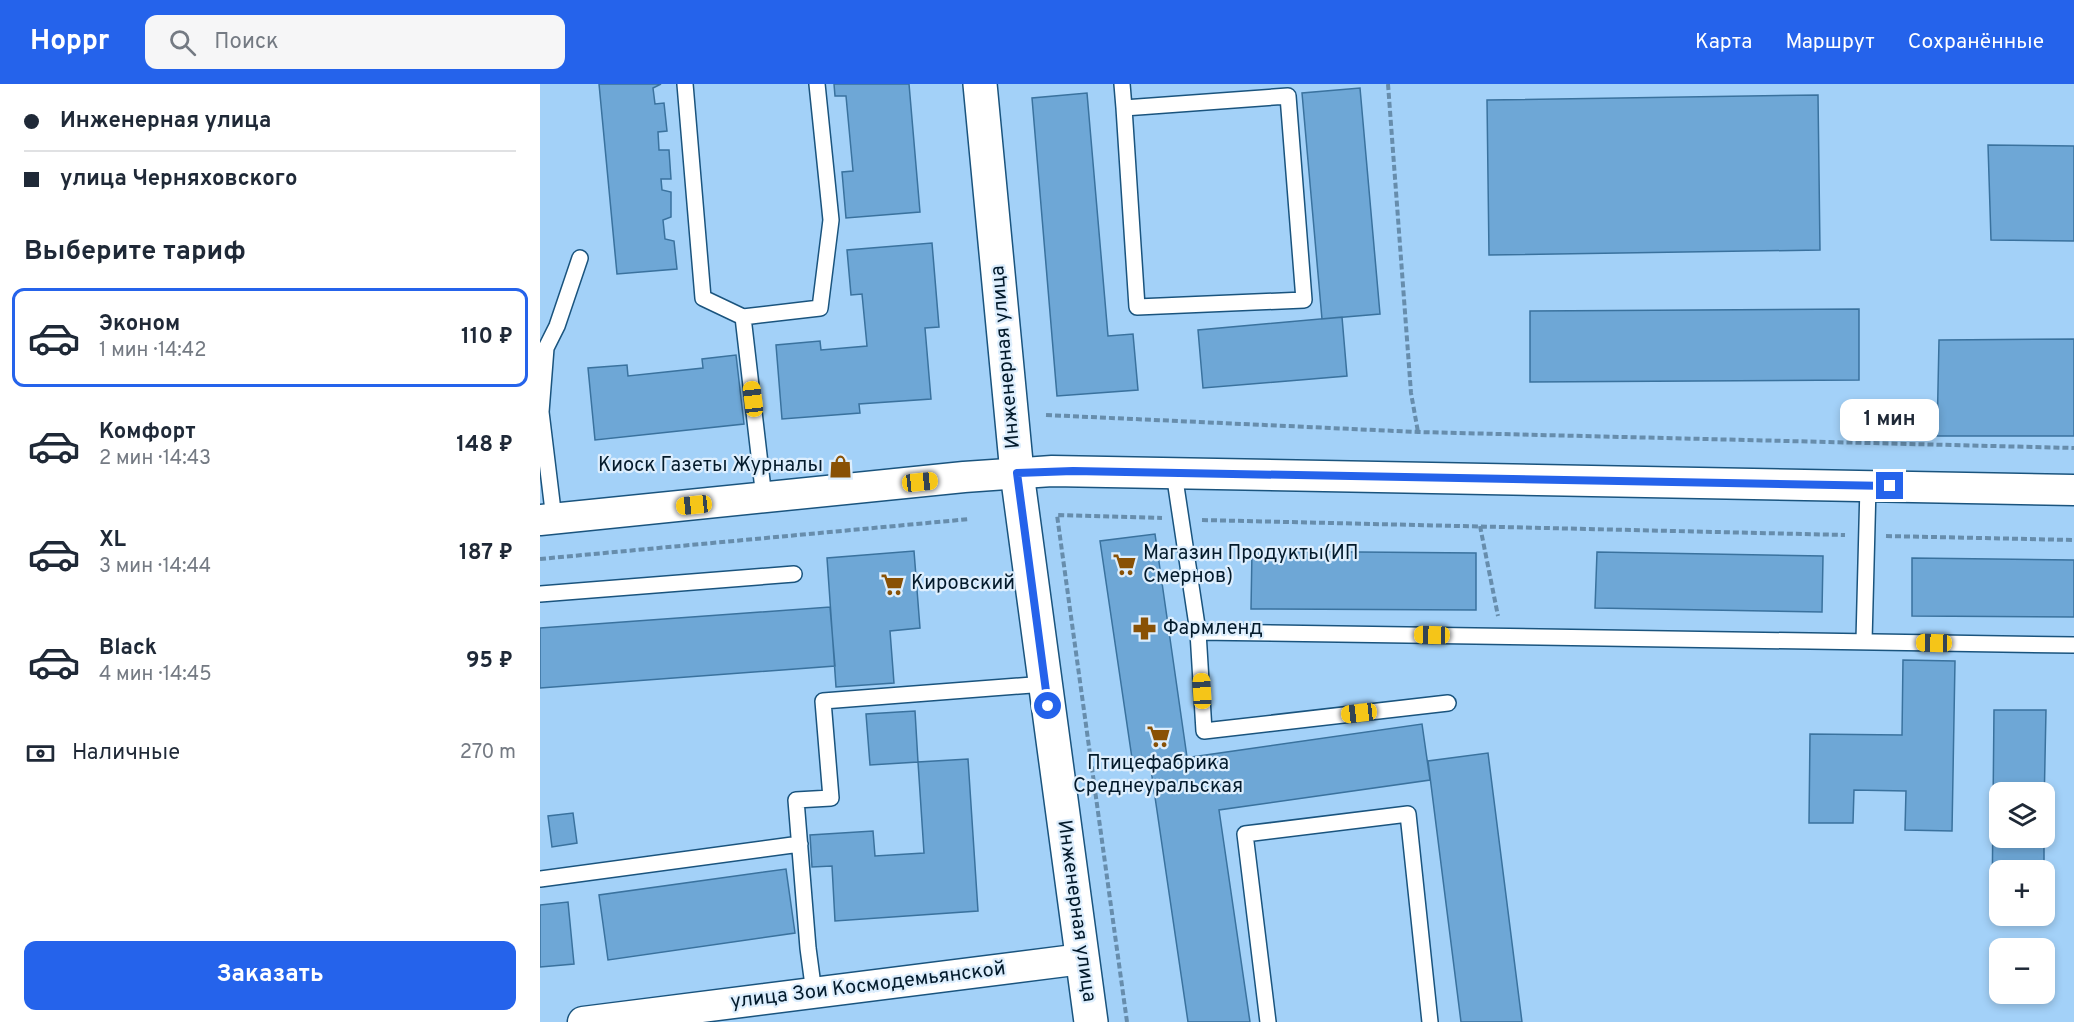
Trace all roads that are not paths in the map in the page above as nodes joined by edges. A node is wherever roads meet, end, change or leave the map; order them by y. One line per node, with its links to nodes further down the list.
1 (685, 84): 7 (lane)
2 (817, 84): 7 (lane)
3 (980, 84): 9 (street, Инженерная улица)
4 (1122, 84): 5 (lane)
5 (1124, 108): 5 (lane)
6 (580, 258): 8 (lane)
7 (744, 317): 13 (lane)
8 (541, 412): 14 (lane)
9 (1017, 473): 10 (street); 13 (street); 20 (street, Инженерная улица)
10 (1174, 473): 11 (street); 17 (lane)
11 (1868, 486): 12 (street); 18 (lane)
12 (2074, 490)
13 (764, 498): 14 (street)
14 (547, 519)
15 (794, 574): 16 (lane)
16 (540, 594)
17 (1198, 632): 18 (lane); 21 (lane)
18 (1864, 642): 19 (lane)
19 (2074, 645)
20 (1045, 684): 22 (lane); 24 (street, Инженерная улица)
21 (1448, 703)
22 (800, 844): 23 (lane); 25 (lane)
23 (540, 879)
24 (1082, 959): 25 (street, улица Зои Космодемьянской); 27 (street, Инженерная улица)
25 (814, 993): 26 (street, улица Зои Космодемьянской)
26 (583, 1022)
27 (1091, 1022)
28 (1268, 1022): 29 (lane)
29 (1430, 1022)

